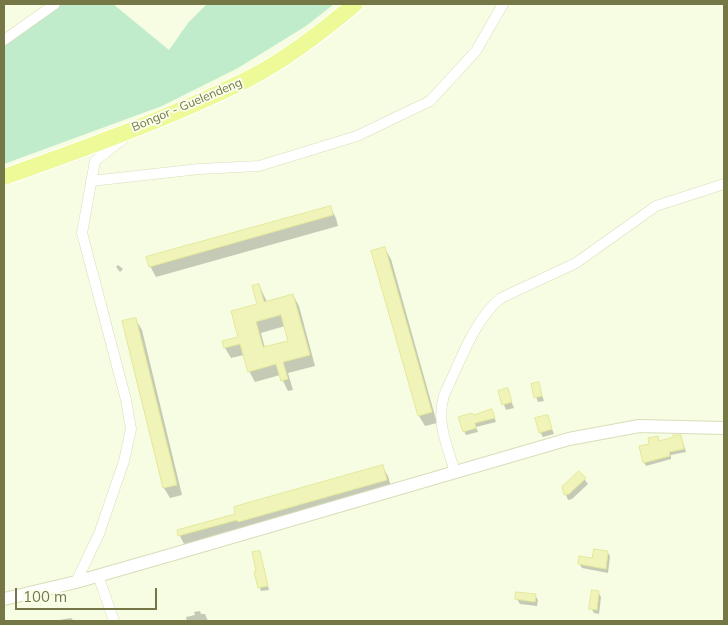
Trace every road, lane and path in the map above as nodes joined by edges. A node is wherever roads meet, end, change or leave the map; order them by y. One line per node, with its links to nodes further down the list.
1 (55, 4): 4 (street)
2 (354, 4): 5 (highway, Bongor - Guelendeng)
3 (502, 4): 7 (street)
4 (4, 40)
5 (165, 116): 6 (highway, Bongor - Guelendeng); 7 (street)
6 (4, 176)
7 (92, 181): 12 (street)
8 (724, 184): 10 (street)
9 (724, 428): 10 (street)
10 (455, 472): 11 (street)
11 (100, 575): 12 (street); 14 (street)
12 (76, 582): 13 (street)
13 (4, 599)
14 (114, 621)

